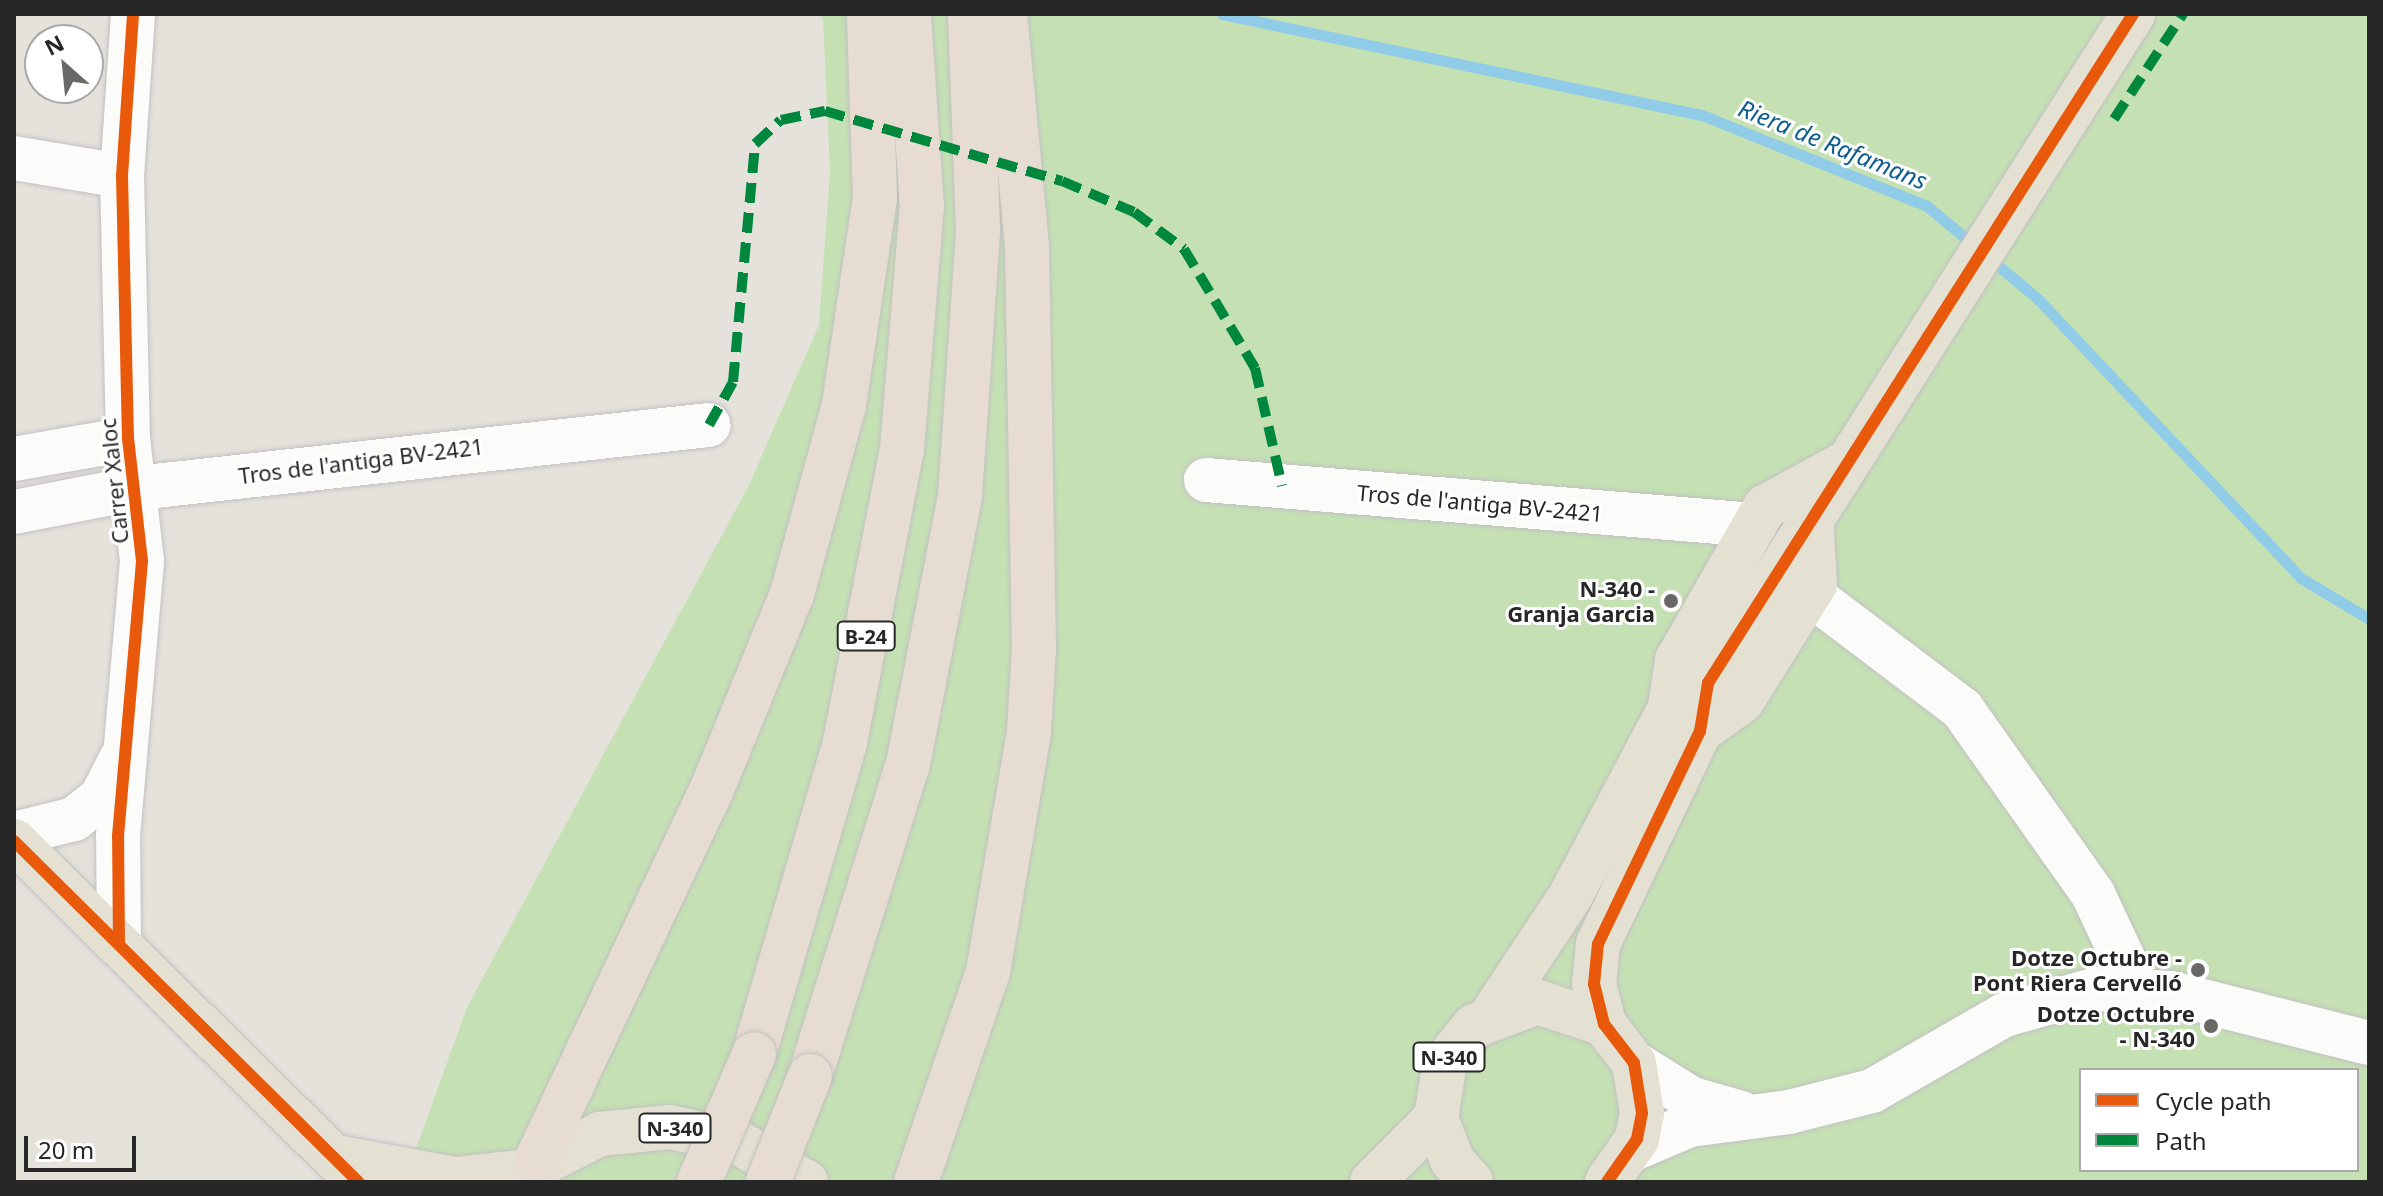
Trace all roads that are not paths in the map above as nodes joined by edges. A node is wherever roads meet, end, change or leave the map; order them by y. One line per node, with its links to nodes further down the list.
1 (133, 14): 8 (street, Carrer Xaloc)
2 (869, 14): 32 (highway)
3 (909, 14): 34 (highway, B-24, bridge)
4 (970, 14): 35 (highway, bridge)
5 (1005, 14): 37 (highway)
6 (2132, 17): 12 (main road, N-340)
7 (14, 158): 8 (street)
8 (122, 176): 10 (street, Carrer Xaloc)
9 (709, 425): 14 (street, Tros de l'antiga BV-2421)
10 (128, 439): 11 (street); 14 (street, Carrer Xaloc)
11 (14, 459)
12 (1844, 464): 16 (main road, N-340); 17 (main road)
13 (1206, 480): 17 (street, Tros de l'antiga BV-2421)
14 (137, 488): 15 (street, Tros de l'antiga BV-2421); 20 (street, Carrer Xaloc)
15 (14, 512)
16 (1811, 515): 19 (main road, N-340); 19 (main road)
17 (1754, 525): 19 (main road)
18 (1822, 603): 24 (street)
19 (1685, 719): 25 (main road, N-340); 26 (main road, N-340)
20 (128, 743): 21 (street, Carrer Xaloc); 23 (street, Carrer Xaloc)
21 (14, 834)
22 (14, 841): 23 (main road)
23 (119, 943): 31 (main road)
24 (2136, 986): 27 (street); 29 (street)
25 (1493, 1013): 26 (main road, N-340); 30 (main road, N-340)
26 (1604, 1024): 28 (main road, N-340)
27 (2369, 1043)
28 (1634, 1063): 29 (street); 33 (main road, N-340)
29 (1751, 1116): 33 (street)
30 (1436, 1118): 38 (main road); 39 (main road, N-340)
31 (348, 1170): 32 (main road)
32 (520, 1172): 36 (main road, N-340)
33 (1614, 1174)
34 (699, 1182)
35 (768, 1182)
36 (806, 1182)
37 (916, 1182)
38 (1372, 1182)
39 (1471, 1182)

